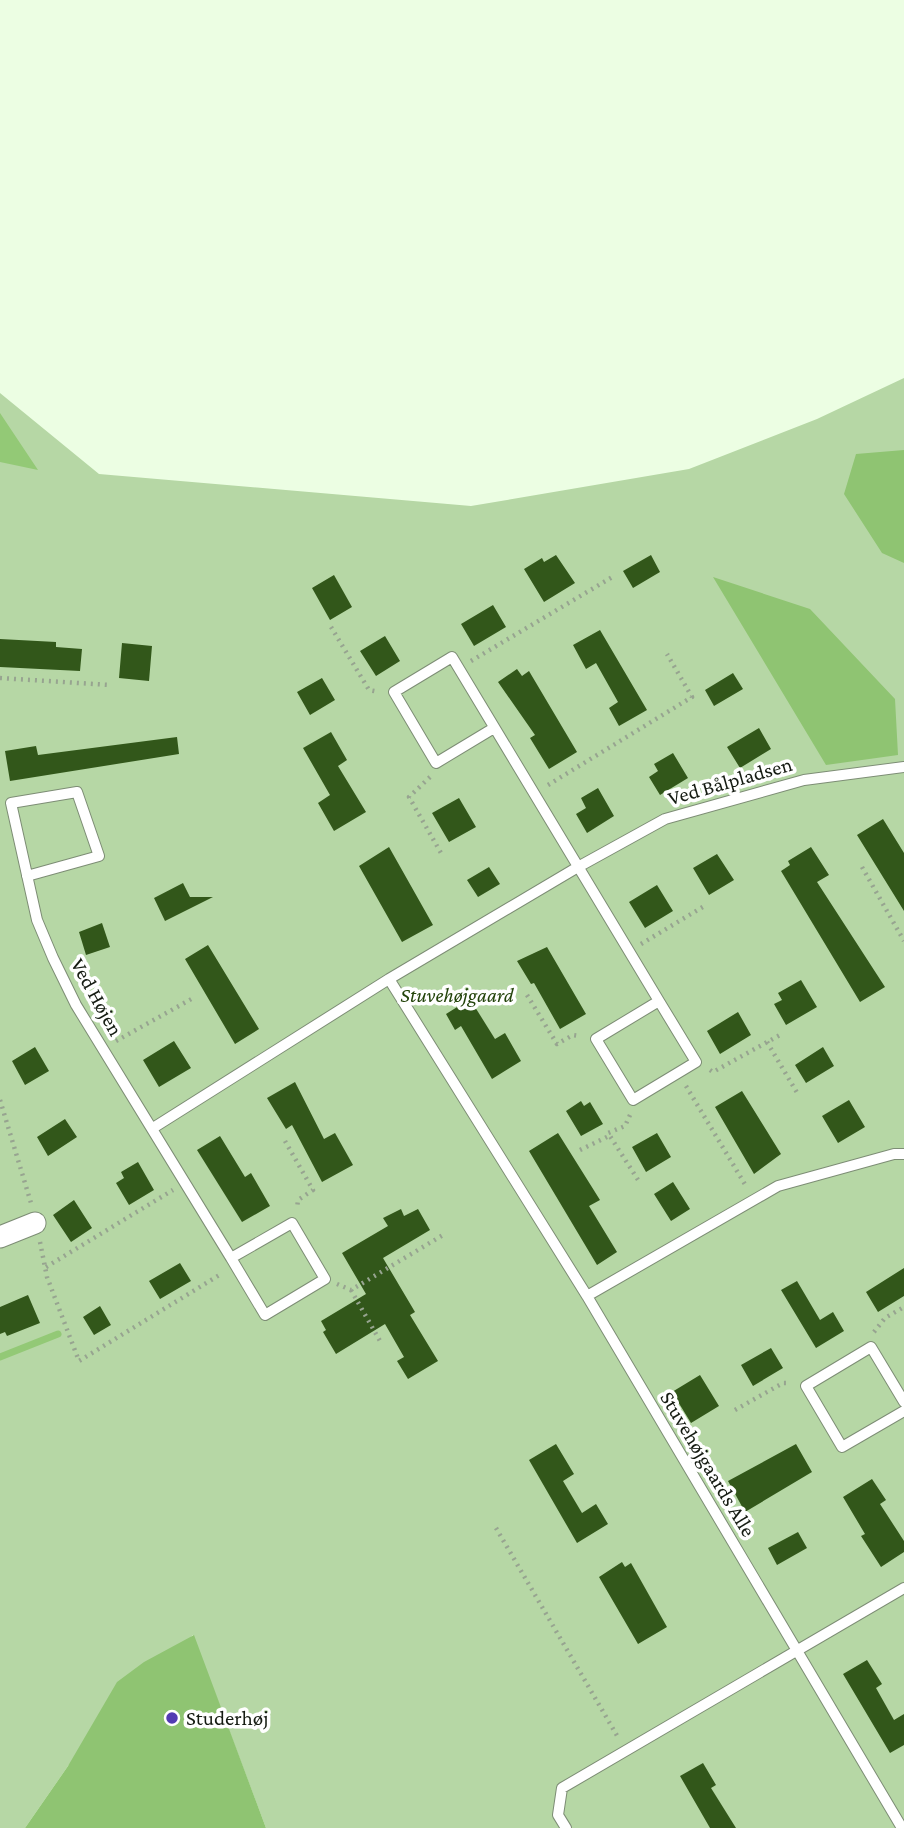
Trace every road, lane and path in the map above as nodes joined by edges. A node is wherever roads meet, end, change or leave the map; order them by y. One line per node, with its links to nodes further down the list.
1 (614, 576): 4 (path)
2 (331, 627): 7 (path)
3 (667, 654): 11 (path)
4 (459, 668): 7 (lane); 8 (lane)
5 (0, 678): 6 (path)
6 (110, 685)
7 (395, 695): 9 (lane)
8 (494, 728): 9 (lane); 11 (lane)
9 (436, 763): 12 (path)
10 (904, 767): 13 (lane, Ved Bålpladsen)
11 (534, 793): 13 (lane)
12 (441, 853)
13 (578, 867): 18 (lane); 19 (lane, Ved Bålpladsen)
14 (862, 867): 17 (path)
15 (27, 876): 15 (lane, Ved Højen); 26 (lane, Ved Højen)
16 (706, 905): 18 (path)
17 (904, 941)
18 (629, 951): 22 (lane)
19 (389, 979): 32 (lane); 48 (lane, Stuvehøjgaards Alle)
20 (527, 995): 24 (path)
21 (195, 997): 26 (path)
22 (659, 1001): 24 (lane); 27 (lane)
23 (780, 1035): 25 (path)
24 (597, 1040): 30 (lane)
25 (767, 1042): 27 (path); 29 (path)
26 (103, 1049): 32 (lane, Ved Højen)
27 (694, 1064): 28 (lane)
28 (678, 1073): 30 (lane); 39 (path)
29 (799, 1096)
30 (639, 1097): 33 (path)
31 (0, 1100): 40 (path)
32 (153, 1128): 37 (lane, Ved Højen)
33 (610, 1136): 35 (path); 38 (path)
34 (285, 1142): 41 (path)
35 (580, 1150)
36 (904, 1154): 39 (lane)
37 (186, 1182): 44 (lane, Ved Højen); 45 (path)
38 (640, 1183)
39 (754, 1199): 48 (lane)
40 (36, 1223): 43 (street); 45 (path)
41 (296, 1229): 44 (lane); 46 (lane)
42 (443, 1235): 47 (path)
43 (0, 1237)
44 (234, 1262): 45 (path); 46 (lane, Ved Højen)
45 (46, 1267)
46 (325, 1279): 47 (path)
47 (351, 1290): 50 (path)
48 (587, 1296): 58 (lane, Stuvehøjgaards Alle)
49 (904, 1307): 51 (path)
50 (380, 1341)
51 (871, 1347): 52 (lane); 53 (lane)
52 (806, 1386): 54 (path); 55 (lane)
53 (904, 1402)
54 (735, 1410)
55 (904, 1411)
56 (496, 1528): 59 (path)
57 (904, 1588): 58 (lane)
58 (797, 1651): 59 (lane); 61 (lane, Stuvehøjgaards Alle)
59 (626, 1751): 60 (lane)
60 (566, 1828)
61 (902, 1828)

